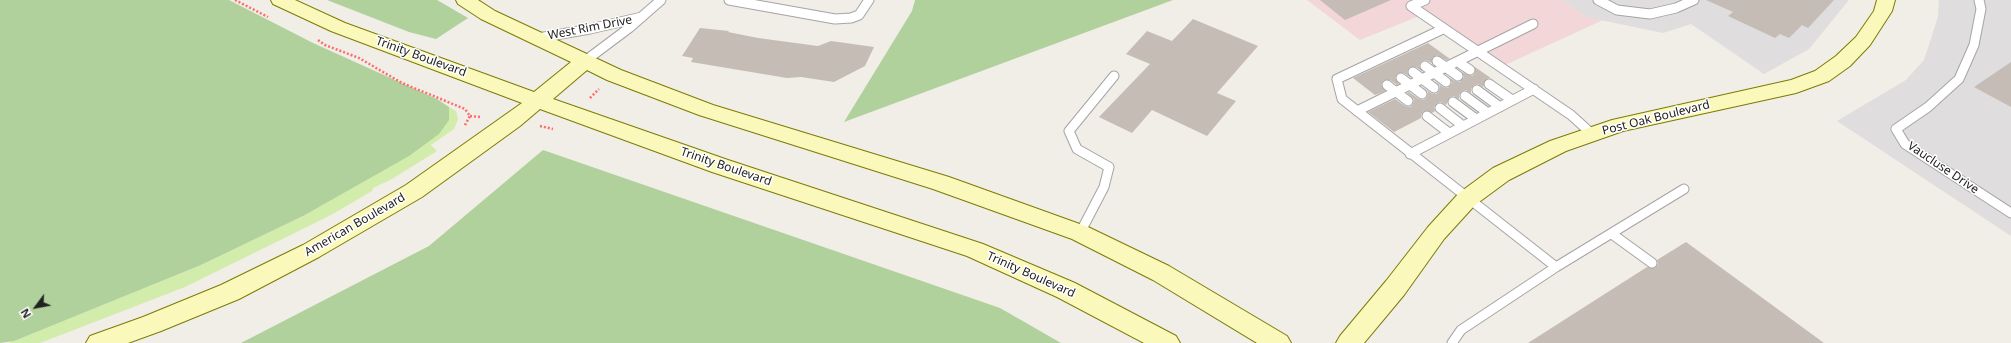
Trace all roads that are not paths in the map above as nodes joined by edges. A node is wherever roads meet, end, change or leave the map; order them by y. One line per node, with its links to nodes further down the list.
1 (280, 0): 39 (main road, Trinity Boulevard)
2 (465, 0): 14 (main road)
3 (661, 0): 11 (lane, West Rim Drive)
4 (729, 0): 5 (lane)
5 (869, 0)
6 (1425, 0): 13 (lane)
7 (1598, 0): 8 (lane)
8 (1694, 0)
9 (1886, 0): 50 (main road, Post Oak Boulevard)
10 (1979, 0): 54 (lane, Vaucluse Drive)
11 (642, 17): 14 (lane, West Rim Drive); 16 (lane, West Rim Drive)
12 (1533, 24): 15 (lane)
13 (1443, 29): 15 (lane); 44 (lane)
14 (537, 38): 16 (main road)
15 (1480, 51): 18 (lane); 33 (lane)
16 (585, 61): 39 (main road, American Boulevard); 55 (main road)
17 (1437, 61): 20 (lane)
18 (1458, 62): 20 (lane); 21 (lane)
19 (1425, 66): 23 (lane)
20 (1446, 68): 23 (lane); 25 (lane)
21 (1470, 70)
22 (1413, 72): 27 (lane)
23 (1435, 73): 27 (lane); 28 (lane)
24 (1114, 76): 55 (lane)
25 (1458, 76)
26 (1401, 78): 31 (lane)
27 (1422, 79): 31 (lane); 32 (lane)
28 (1446, 82)
29 (1489, 84): 38 (lane)
30 (1387, 85): 35 (lane)
31 (1410, 85): 35 (lane); 36 (lane)
32 (1434, 88)
33 (1534, 89): 38 (lane); 50 (lane)
34 (1477, 90): 42 (lane)
35 (1396, 92): 40 (lane); 44 (lane)
36 (1422, 94)
37 (1465, 96): 45 (lane)
38 (1512, 100): 42 (lane)
39 (538, 101): 59 (main road, American Boulevard); 60 (main road, Trinity Boulevard)
40 (1408, 101)
41 (1453, 102): 47 (lane)
42 (1500, 107): 45 (lane)
43 (1440, 108): 48 (lane)
44 (1357, 111): 51 (lane)
45 (1488, 113): 47 (lane)
46 (1427, 116): 49 (lane)
47 (1476, 119): 48 (lane)
48 (1463, 126): 49 (lane)
49 (1449, 133): 51 (lane)
50 (1592, 134): 53 (main road, Post Oak Boulevard)
51 (1410, 154): 53 (lane)
52 (1684, 189): 56 (lane)
53 (1467, 198): 58 (lane); 62 (main road, Post Oak Boulevard)
54 (2011, 213)
55 (1080, 234): 61 (main road)
56 (1612, 234): 57 (lane); 58 (lane)
57 (1652, 263)
58 (1556, 267): 63 (lane)
59 (99, 343)
60 (1167, 343)
61 (1278, 343)
62 (1349, 343)
63 (1452, 343)

